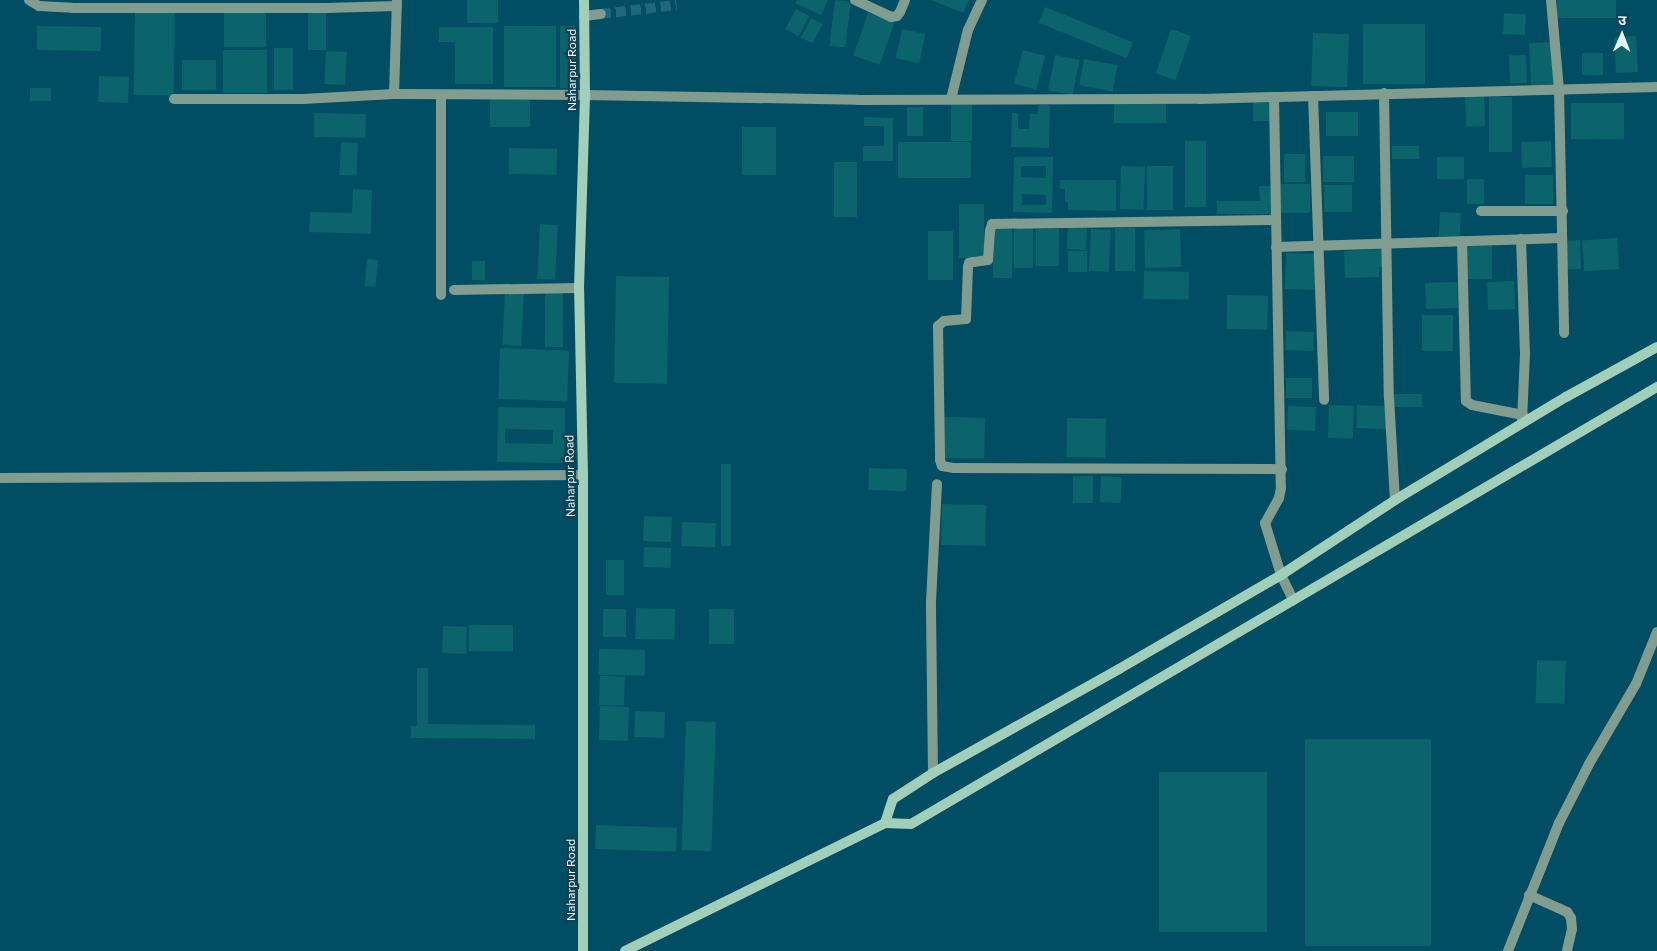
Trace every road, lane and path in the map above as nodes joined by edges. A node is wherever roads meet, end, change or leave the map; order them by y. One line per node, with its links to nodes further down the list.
1 (29, 0): 8 (street)
2 (584, 0): 10 (street, Naharpur Road)
3 (855, 0): 4 (street)
4 (905, 0)
5 (982, 0): 20 (street)
6 (1551, 0): 12 (street)
7 (397, 3): 8 (street); 14 (street)
8 (154, 4)
9 (601, 14): 10 (street)
10 (584, 16): 16 (street, Naharpur Road)
11 (1657, 87): 12 (street)
12 (1559, 89): 13 (street); 22 (street)
13 (1384, 93): 17 (street); 27 (street)
14 (394, 94): 15 (street); 19 (street)
15 (441, 95): 16 (street); 32 (street)
16 (585, 95): 20 (street); 30 (street, Naharpur Road)
17 (1313, 96): 18 (street); 28 (street)
18 (1274, 97): 20 (street); 23 (street)
19 (174, 98)
20 (951, 99)
21 (1481, 211): 22 (street)
22 (1563, 211): 24 (street)
23 (1276, 220): 29 (street); 38 (street)
24 (1561, 238): 25 (street); 33 (street)
25 (1521, 239): 26 (street); 37 (street)
26 (1462, 241): 27 (street); 37 (street)
27 (1386, 243): 28 (street); 42 (street)
28 (1319, 244): 29 (street); 36 (street)
29 (1276, 247): 38 (street)
30 (579, 288): 31 (street); 39 (street, Naharpur Road)
31 (454, 290)
32 (441, 295)
33 (1564, 333)
34 (1657, 347): 37 (street)
35 (1657, 387): 44 (street)
36 (1324, 400)
37 (1522, 419): 42 (street)
38 (1282, 469): 43 (street)
39 (583, 475): 40 (street); 49 (street, Naharpur Road)
40 (0, 478)
41 (937, 484): 46 (street)
42 (1395, 500): 43 (street)
43 (1281, 575): 44 (street); 46 (street)
44 (1292, 600): 47 (street)
45 (1657, 632): 48 (street)
46 (933, 773): 47 (street)
47 (886, 824): 50 (street)
48 (1529, 895): 51 (street); 52 (street)
49 (584, 951)
50 (625, 951)
51 (1508, 951)
52 (1567, 951)

